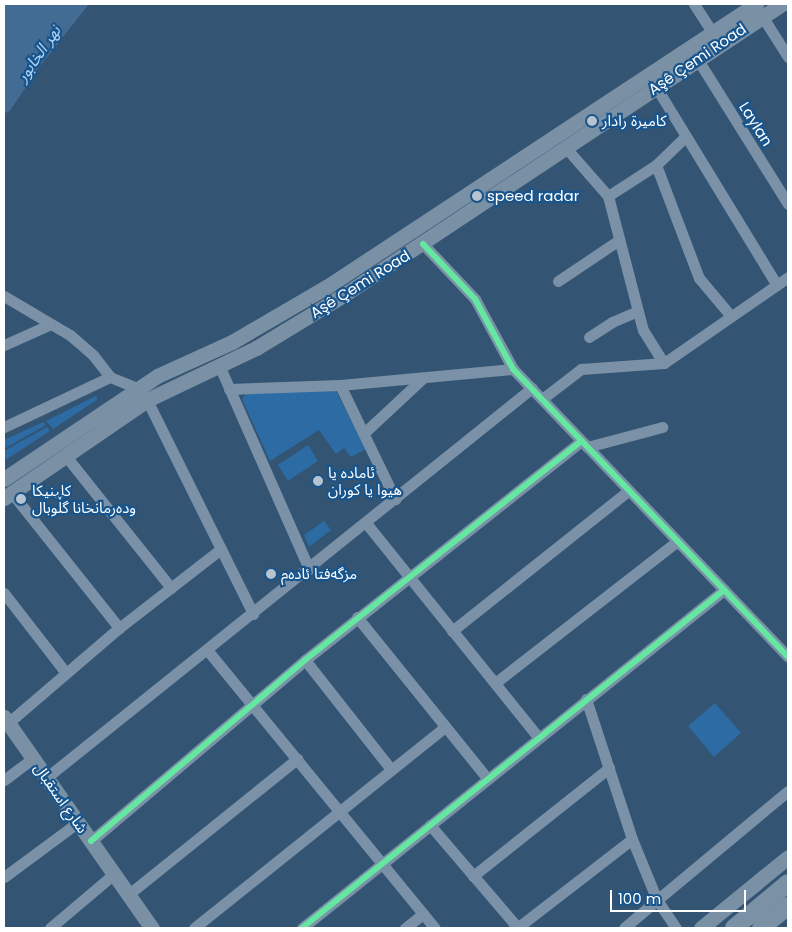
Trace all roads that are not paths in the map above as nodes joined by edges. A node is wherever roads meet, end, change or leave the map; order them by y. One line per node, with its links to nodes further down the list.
1 (694, 4): 4 (street)
2 (782, 4): 3 (main road, Aşê Çemi Road)
3 (759, 10): 4 (main road, Aşê Çemi Road); 5 (street); 6 (main road, Aşê Çemi Road)
4 (712, 32): 32 (main road, Aşê Çemi Road)
5 (788, 57)
6 (698, 60): 7 (main road, Aşê Çemi Road); 12 (street, Laylan)
7 (656, 86): 8 (street); 9 (main road, Aşê Çemi Road)
8 (685, 137): 10 (street); 17 (street)
9 (566, 148): 11 (street); 14 (main road, Aşê Çemi Road)
10 (656, 165): 11 (street); 20 (street)
11 (608, 196): 13 (street)
12 (788, 203)
13 (619, 240): 16 (street); 19 (street)
14 (423, 244): 25 (main road, Aşê Çemi Road); 26 (street)
15 (788, 277): 17 (street)
16 (558, 281)
17 (777, 285): 20 (street)
18 (4, 296): 21 (street)
19 (638, 311): 22 (street); 24 (street)
20 (730, 315): 24 (street)
21 (49, 325): 23 (street); 27 (street)
22 (589, 337)
23 (4, 345)
24 (664, 363): 33 (street)
25 (219, 365): 31 (street); 32 (main road, Aşê Çemi Road)
26 (513, 369): 28 (street); 30 (street)
27 (110, 377): 32 (street); 34 (street)
28 (424, 378): 29 (street); 36 (street)
29 (340, 385): 31 (street); 36 (street)
30 (532, 388): 33 (street); 41 (street)
31 (229, 390): 45 (street)
32 (142, 394): 38 (main road, Aşê Çemi Road); 39 (main road, Aşê Çemi Road); 44 (street)
33 (542, 399): 37 (street)
34 (4, 427)
35 (662, 427): 37 (street)
36 (364, 432): 41 (street)
37 (584, 444): 40 (street); 46 (street)
38 (65, 456): 39 (main road, Aşê Çemi Road); 47 (street)
39 (6, 490): 52 (street)
40 (628, 491): 43 (street); 53 (street)
41 (395, 500): 42 (street)
42 (366, 523): 45 (street); 46 (street)
43 (676, 542): 48 (street); 58 (street)
44 (221, 549): 47 (street); 50 (street)
45 (309, 569): 50 (street)
46 (408, 576): 51 (street); 53 (street)
47 (171, 588): 52 (street)
48 (724, 590): 55 (street); 59 (street)
49 (4, 593): 57 (street)
50 (253, 614): 54 (street)
51 (357, 617): 56 (street); 62 (street)
52 (119, 628): 57 (street)
53 (452, 631): 58 (street)
54 (208, 650): 60 (street); 68 (street)
55 (788, 657)
56 (305, 660): 60 (street); 66 (street)
57 (66, 673): 61 (street)
58 (495, 683): 63 (street)
59 (586, 699): 63 (street); 67 (street)
60 (252, 705): 65 (street); 76 (street)
61 (6, 720): 64 (main road, شارع استقبال)
62 (444, 728): 66 (street); 69 (street)
63 (538, 737): 69 (street)
64 (33, 758): 68 (main road, شارع استقبال); 70 (street)
65 (297, 759): 72 (street); 83 (street)
66 (390, 768): 72 (street)
67 (609, 768): 75 (street); 80 (street)
68 (46, 778): 73 (main road, شارع استقبال)
69 (487, 778): 74 (street)
70 (4, 780)
71 (788, 791): 84 (street)
72 (339, 811): 78 (street); 90 (street)
73 (77, 822): 76 (main road, شارع استقبال); 81 (street)
74 (430, 825): 78 (street); 80 (street)
75 (632, 838): 84 (street); 94 (street)
76 (91, 841): 79 (main road, شارع استقبال)
77 (788, 857): 97 (main road)
78 (382, 864): 86 (street); 91 (street)
79 (114, 874): 83 (main road, شارع استقبال); 88 (street)
80 (473, 876): 94 (street)
81 (4, 878)
82 (788, 883): 98 (highway)
83 (129, 894): 89 (main road, شارع استقبال)
84 (657, 900): 95 (street); 96 (street)
85 (788, 906): 87 (highway)
86 (423, 914): 92 (street); 93 (street)
87 (770, 925)
88 (50, 928)
89 (152, 928)
90 (194, 928)
91 (302, 928)
92 (405, 928)
93 (435, 928)
94 (517, 928)
95 (624, 928)
96 (676, 928)
97 (701, 928)
98 (734, 928)

